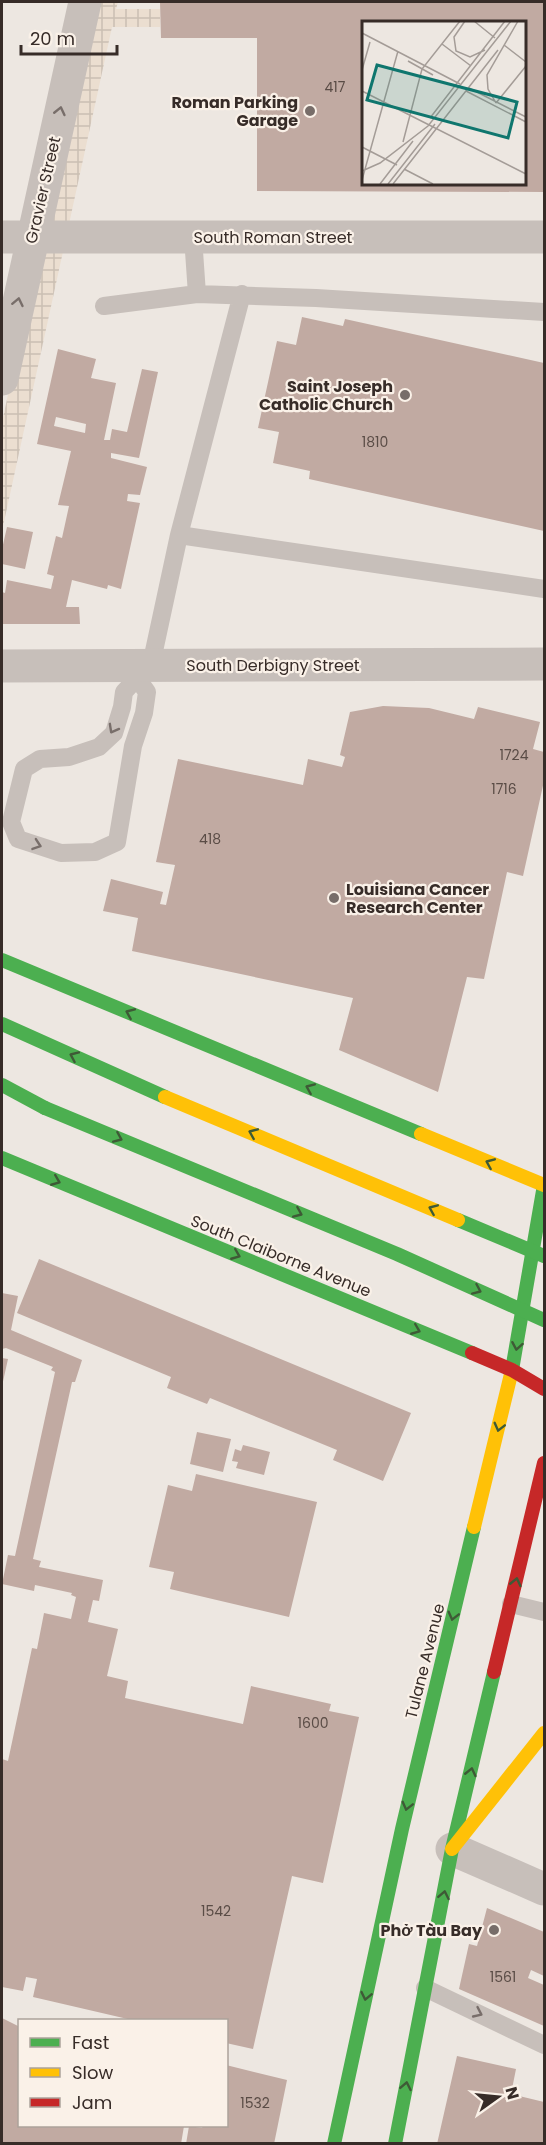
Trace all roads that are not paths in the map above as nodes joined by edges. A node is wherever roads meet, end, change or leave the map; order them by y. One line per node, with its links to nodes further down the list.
1 (85, 2): 2 (street, Gravier Street, one-way to 1)
2 (17, 237): 3 (street, South Roman Street); 9 (street, Gravier Street, one-way to 2)
3 (193, 237): 4 (street, South Roman Street); 5 (lane)
4 (544, 237)
5 (196, 294): 6 (lane); 7 (lane)
6 (242, 294): 8 (lane); 10 (lane)
7 (104, 306)
8 (544, 312)
9 (2, 379)
10 (179, 535): 11 (lane); 14 (lane)
11 (544, 589)
12 (544, 664): 14 (street, South Derbigny Street)
13 (2, 666): 14 (street, South Derbigny Street)
14 (142, 670): 14 (lane, one-way to 14)
15 (2, 960): 21 (main road, one-way to 15)
16 (2, 1024): 22 (main road, one-way to 16, bridge)
17 (2, 1084): 19 (main road)
18 (2, 1090): 19 (main road)
19 (45, 1108): 23 (main road, one-way to 23, bridge)
20 (2, 1158): 24 (main road, South Claiborne Avenue, one-way to 24)
21 (544, 1185): 24 (main road, Tulane Avenue, one-way to 24)
22 (544, 1256)
23 (544, 1320)
24 (513, 1370): 25 (main road, South Claiborne Avenue); 34 (main road, Tulane Avenue, one-way to 34)
25 (544, 1389)
26 (544, 1469): 27 (main road, one-way to 26)
27 (511, 1604): 28 (lane); 30 (main road, one-way to 27)
28 (544, 1612)
29 (544, 1733): 30 (main road)
30 (452, 1849): 31 (street); 32 (main road, one-way to 30)
31 (544, 1889)
32 (425, 1988): 33 (lane, one-way to 33); 35 (main road, one-way to 32)
33 (544, 2045)
34 (334, 2144)
35 (395, 2144)

